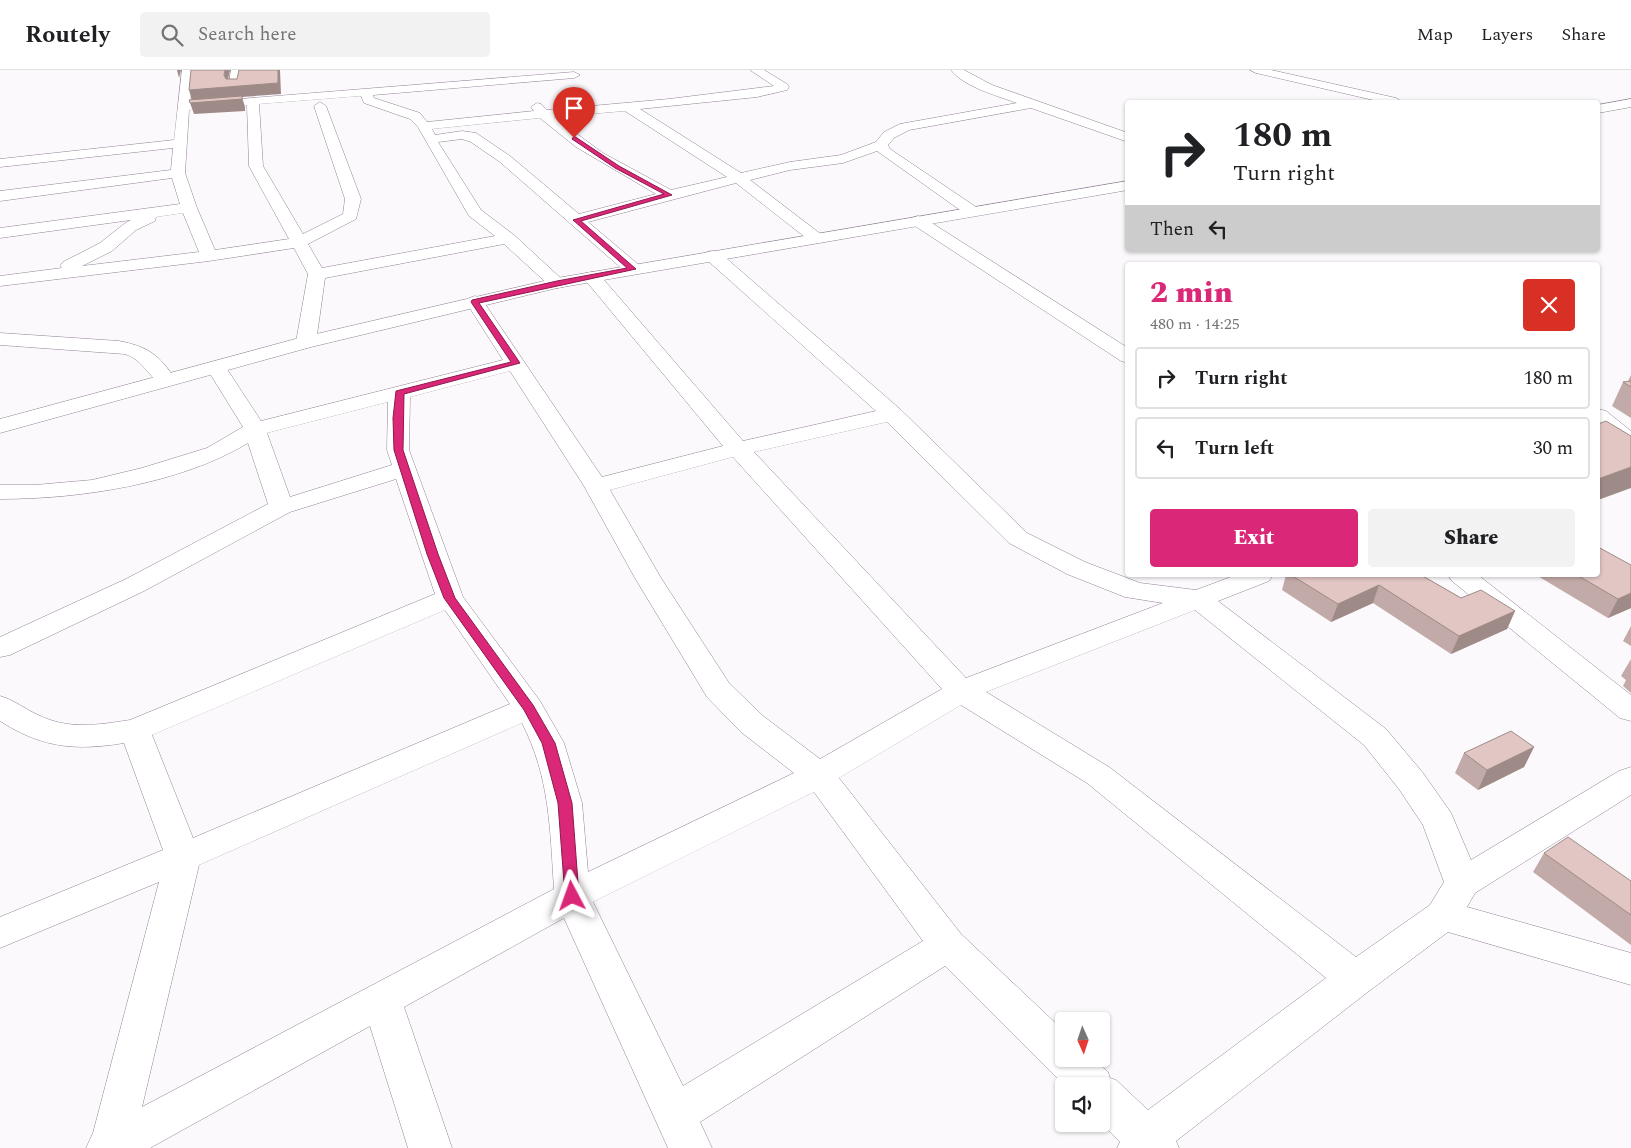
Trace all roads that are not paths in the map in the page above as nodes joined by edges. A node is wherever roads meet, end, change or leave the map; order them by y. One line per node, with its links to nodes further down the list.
1 (237, 70): 9 (street)
2 (756, 70): 21 (street)
3 (957, 70): 17 (street)
4 (1256, 70): 15 (street)
5 (188, 71): 6 (street); 12 (street)
6 (203, 71)
7 (571, 72): 8 (street); 10 (street)
8 (515, 81): 13 (street); 24 (street)
9 (235, 85)
10 (586, 86)
11 (201, 88): 12 (street)
12 (184, 90): 19 (street)
13 (367, 95): 18 (street); 20 (street); 25 (street)
14 (598, 98): 23 (street)
15 (1387, 100)
16 (1631, 103): 22 (street)
17 (1030, 104): 26 (street); 28 (street)
18 (320, 106): 20 (street); 43 (street)
19 (183, 107): 20 (street); 27 (street)
20 (254, 107): 43 (street)
21 (629, 108): 23 (street); 31 (street)
22 (1600, 109)
23 (610, 110): 24 (street)
24 (543, 114): 25 (street); 33 (street)
25 (427, 133): 38 (street); 41 (street)
26 (1125, 137)
27 (181, 144): 29 (street); 30 (street)
28 (881, 145): 31 (street); 37 (street)
29 (0, 163)
30 (178, 173): 34 (street); 35 (street)
31 (740, 179): 33 (street); 42 (street)
32 (1125, 186): 37 (street)
33 (669, 195): 38 (street)
34 (0, 196)
35 (189, 208): 36 (street); 44 (street)
36 (165, 211): 40 (street); 48 (street)
37 (972, 212): 39 (street)
38 (576, 220): 46 (street)
39 (918, 221): 42 (street); 55 (street)
40 (0, 233)
41 (508, 238): 47 (street); 51 (street)
42 (816, 238): 45 (street)
43 (300, 242): 44 (street); 47 (street)
44 (209, 256): 48 (street)
45 (713, 256): 46 (street); 60 (street)
46 (633, 269): 49 (street)
47 (317, 274): 54 (street)
48 (46, 276): 50 (street)
49 (592, 276): 51 (street); 65 (street)
50 (0, 281)
51 (557, 283): 52 (street)
52 (475, 302): 54 (street); 56 (street)
53 (0, 338): 58 (street)
54 (306, 342): 57 (street)
55 (1125, 356)
56 (516, 363): 59 (street); 67 (street)
57 (216, 367): 58 (street); 63 (street)
58 (166, 380): 62 (street)
59 (399, 393): 63 (street); 66 (street)
60 (892, 414): 65 (street); 73 (street)
61 (1600, 418): 64 (street)
62 (0, 426)
63 (255, 429): 68 (street); 69 (street)
64 (1631, 442)
65 (738, 449): 67 (street); 75 (street)
66 (404, 469): 69 (street); 72 (street)
67 (596, 486): 80 (street)
68 (0, 492)
69 (281, 507): 74 (street)
70 (1255, 577): 73 (street)
71 (1464, 577): 78 (street)
72 (450, 598): 77 (street); 79 (street)
73 (1198, 599): 75 (street); 83 (street)
74 (0, 648)
75 (961, 691): 80 (street); 89 (street)
76 (0, 706): 79 (street)
77 (529, 708): 82 (street); 84 (street)
78 (1631, 711)
79 (135, 730): 82 (street)
80 (819, 775): 84 (street); 87 (street)
81 (1631, 779): 83 (street)
82 (183, 857): 86 (street); 97 (street)
83 (1462, 883): 85 (street)
84 (572, 896): 90 (street); 95 (street)
85 (1444, 916): 88 (street); 89 (street)
86 (0, 933)
87 (948, 946): 91 (street); 95 (street)
88 (1631, 969)
89 (1355, 979): 96 (street)
90 (382, 1000): 97 (street); 98 (street)
91 (1055, 1049)
92 (1074, 1068): 93 (street)
93 (1084, 1077)
94 (1110, 1104): 96 (street)
95 (682, 1131)
96 (1147, 1144)
97 (110, 1147)
98 (430, 1148)

